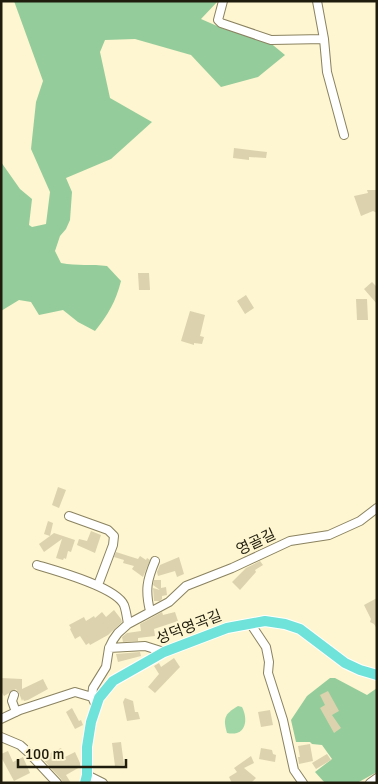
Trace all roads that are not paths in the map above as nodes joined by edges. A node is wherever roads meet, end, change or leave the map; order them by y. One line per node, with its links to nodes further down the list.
1 (223, 1): 3 (street)
2 (317, 1): 3 (street)
3 (324, 39): 4 (street)
4 (344, 135)
5 (377, 508): 10 (street, 영골길)
6 (69, 516): 9 (street)
7 (155, 561): 10 (street)
8 (38, 565): 9 (street)
9 (98, 585): 12 (street)
10 (150, 611): 12 (street, 영골길)
11 (250, 623): 14 (main road, 성덕영곡길); 15 (main road, 성덕영곡길); 25 (street)
12 (128, 624): 13 (street, 영골길)
13 (109, 648): 14 (street); 17 (street, 영골길)
14 (164, 652): 17 (main road, 성덕영곡길)
15 (377, 675)
16 (14, 695): 18 (street)
17 (94, 702): 18 (street); 22 (main road, 성덕영곡길)
18 (16, 712): 19 (street)
19 (1, 719)
20 (1, 737): 23 (street)
21 (377, 778): 26 (street)
22 (86, 779): 24 (street)
23 (57, 783)
24 (103, 783)
25 (303, 783)
26 (370, 783)

